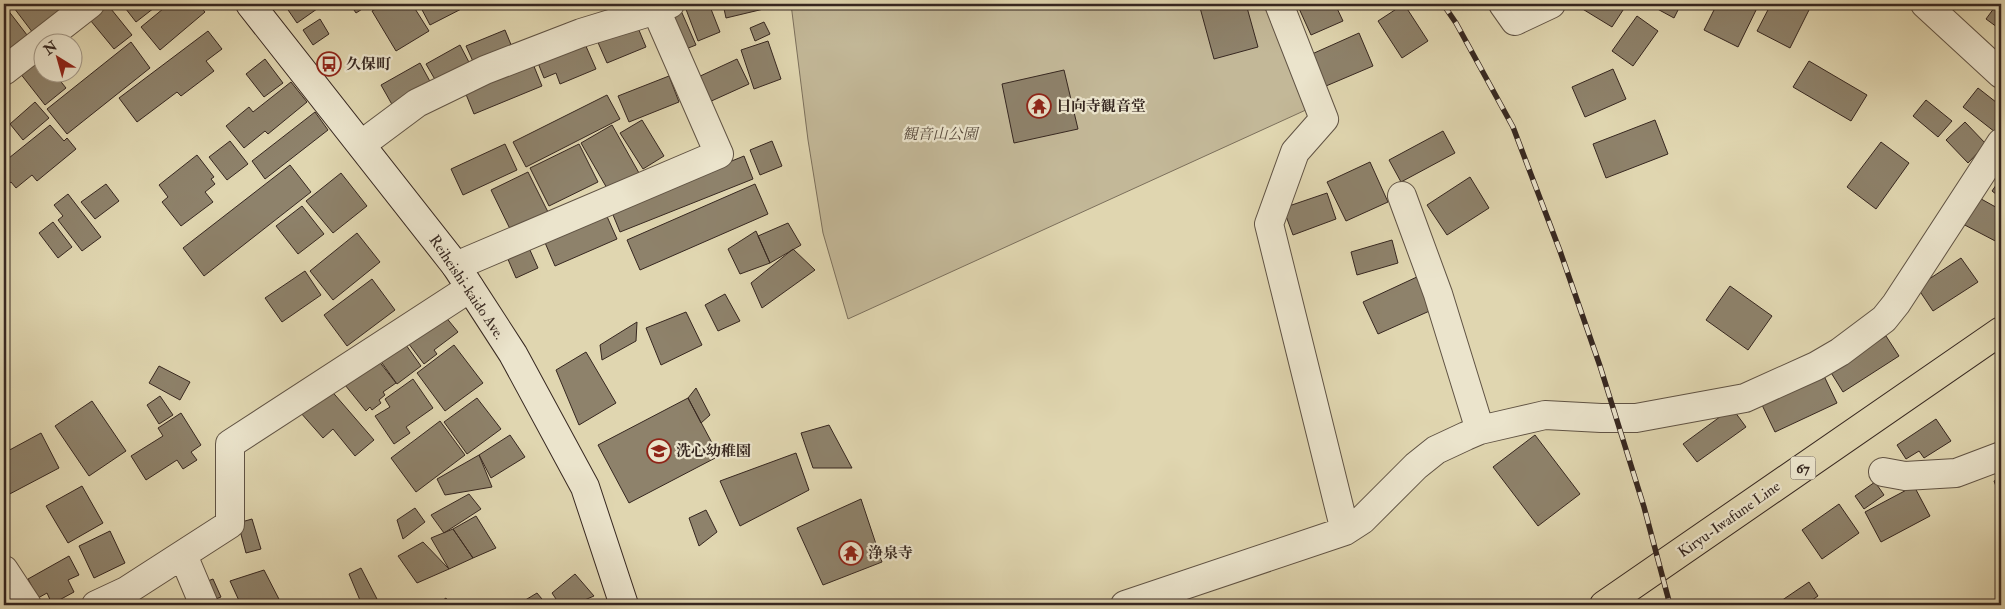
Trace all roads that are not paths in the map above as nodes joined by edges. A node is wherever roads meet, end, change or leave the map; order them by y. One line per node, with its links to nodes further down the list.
1 (90, 4): 8 (street)
2 (250, 4): 11 (street, Reiheishi-kaido Ave.)
3 (1279, 4): 19 (street)
4 (1503, 4): 5 (street)
5 (1551, 4)
6 (1925, 4): 9 (street)
7 (663, 7): 11 (street); 13 (street)
8 (4, 71)
9 (2001, 74)
10 (2001, 143): 16 (street)
11 (362, 144): 13 (street, Reiheishi-kaido Ave.)
12 (1402, 196): 16 (street)
13 (456, 266): 14 (street, Reiheishi-kaido Ave.)
14 (470, 288): 20 (street); 25 (street, Reiheishi-kaido Ave.)
15 (2001, 331): 27 (main road, Kiryu-Iwafune Line / 67)
16 (1480, 430): 19 (street)
17 (2001, 456): 18 (street)
18 (1883, 472)
19 (1345, 531): 26 (street)
20 (183, 555): 23 (street); 24 (street)
21 (4, 570): 22 (street)
22 (27, 605)
23 (96, 605)
24 (204, 605)
25 (624, 605)
26 (1125, 605)
27 (1604, 605)

